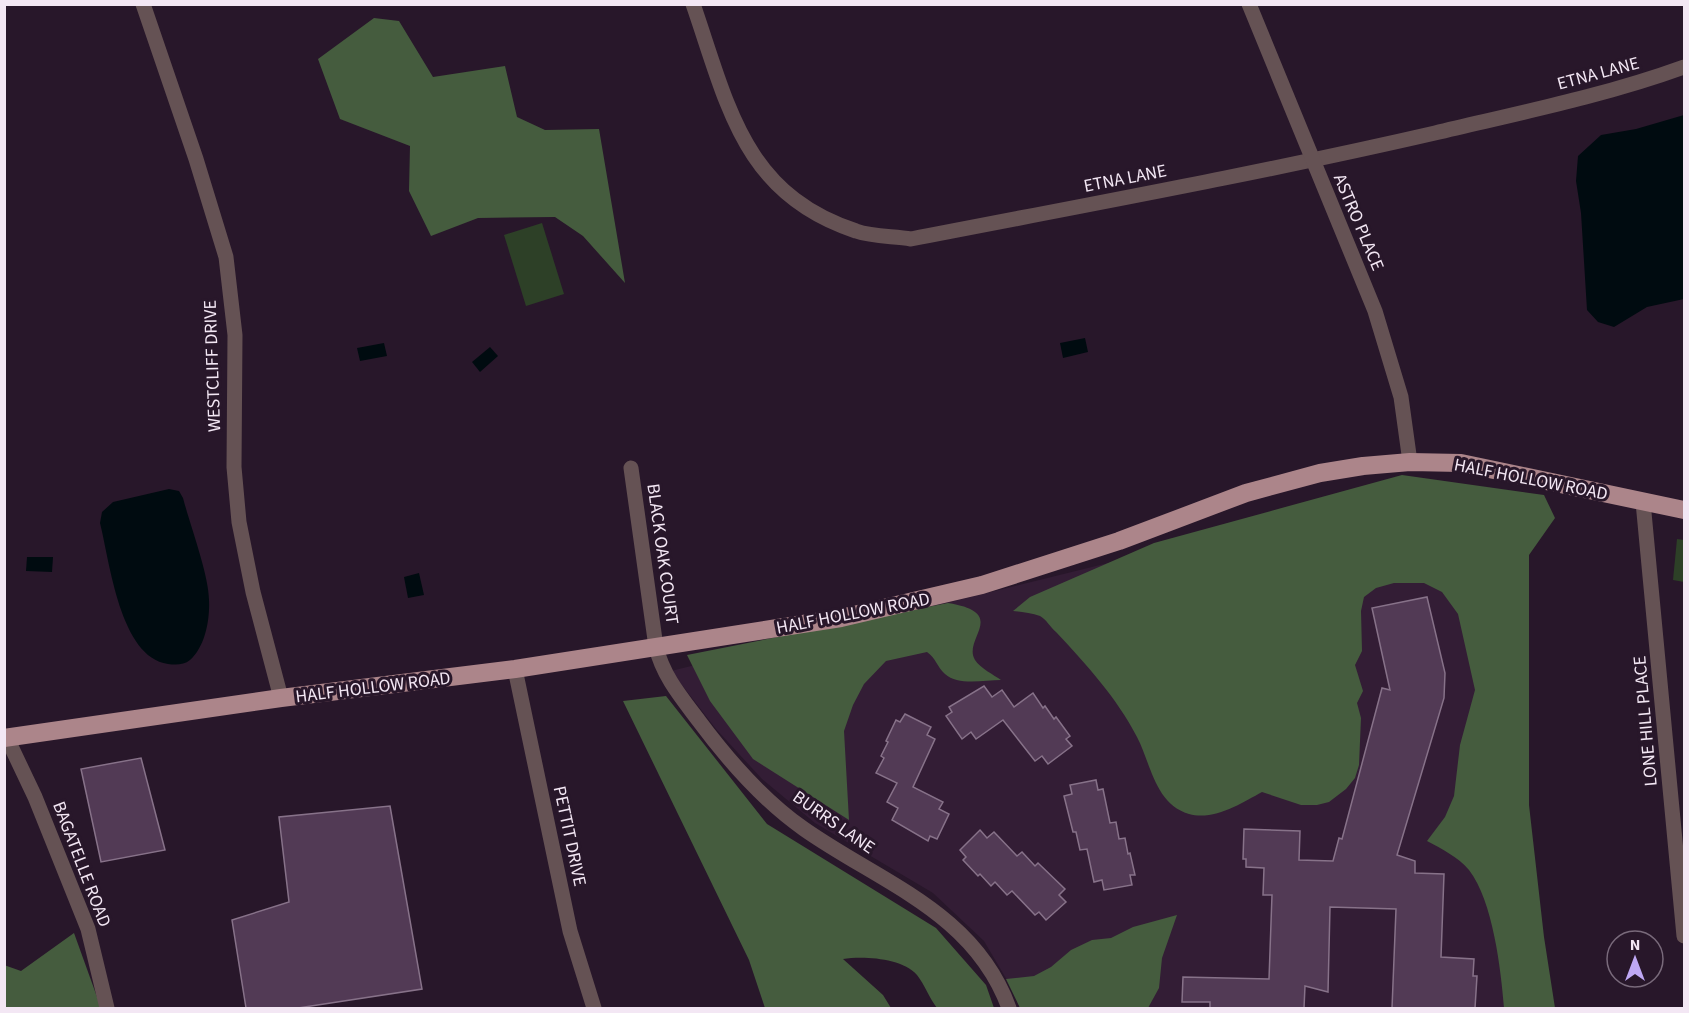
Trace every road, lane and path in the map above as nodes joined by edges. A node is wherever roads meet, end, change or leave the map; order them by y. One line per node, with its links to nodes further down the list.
1 (143, 4): 12 (street, WESTCLIFF DRIVE)
2 (693, 4): 5 (street, ETNA LANE)
3 (1248, 4): 5 (street, ASTRO PLACE)
4 (1684, 67): 5 (street, ETNA LANE)
5 (1312, 162): 6 (street, ASTRO PLACE)
6 (1410, 462): 8 (main road, HALF HOLLOW ROAD); 10 (main road, HALF HOLLOW ROAD)
7 (631, 468): 10 (street, BLACK OAK COURT)
8 (1643, 501): 9 (main road, HALF HOLLOW ROAD); 14 (street, LONE HILL PLACE)
9 (1684, 510)
10 (656, 647): 11 (main road, HALF HOLLOW ROAD); 17 (street, BURRS LANE)
11 (515, 669): 12 (main road, HALF HOLLOW ROAD); 16 (street, PETTIT DRIVE)
12 (281, 698): 13 (main road, HALF HOLLOW ROAD)
13 (6, 738): 15 (street, BAGATELLE ROAD)
14 (1684, 936)
15 (107, 1008)
16 (594, 1008)
17 (1009, 1008)

